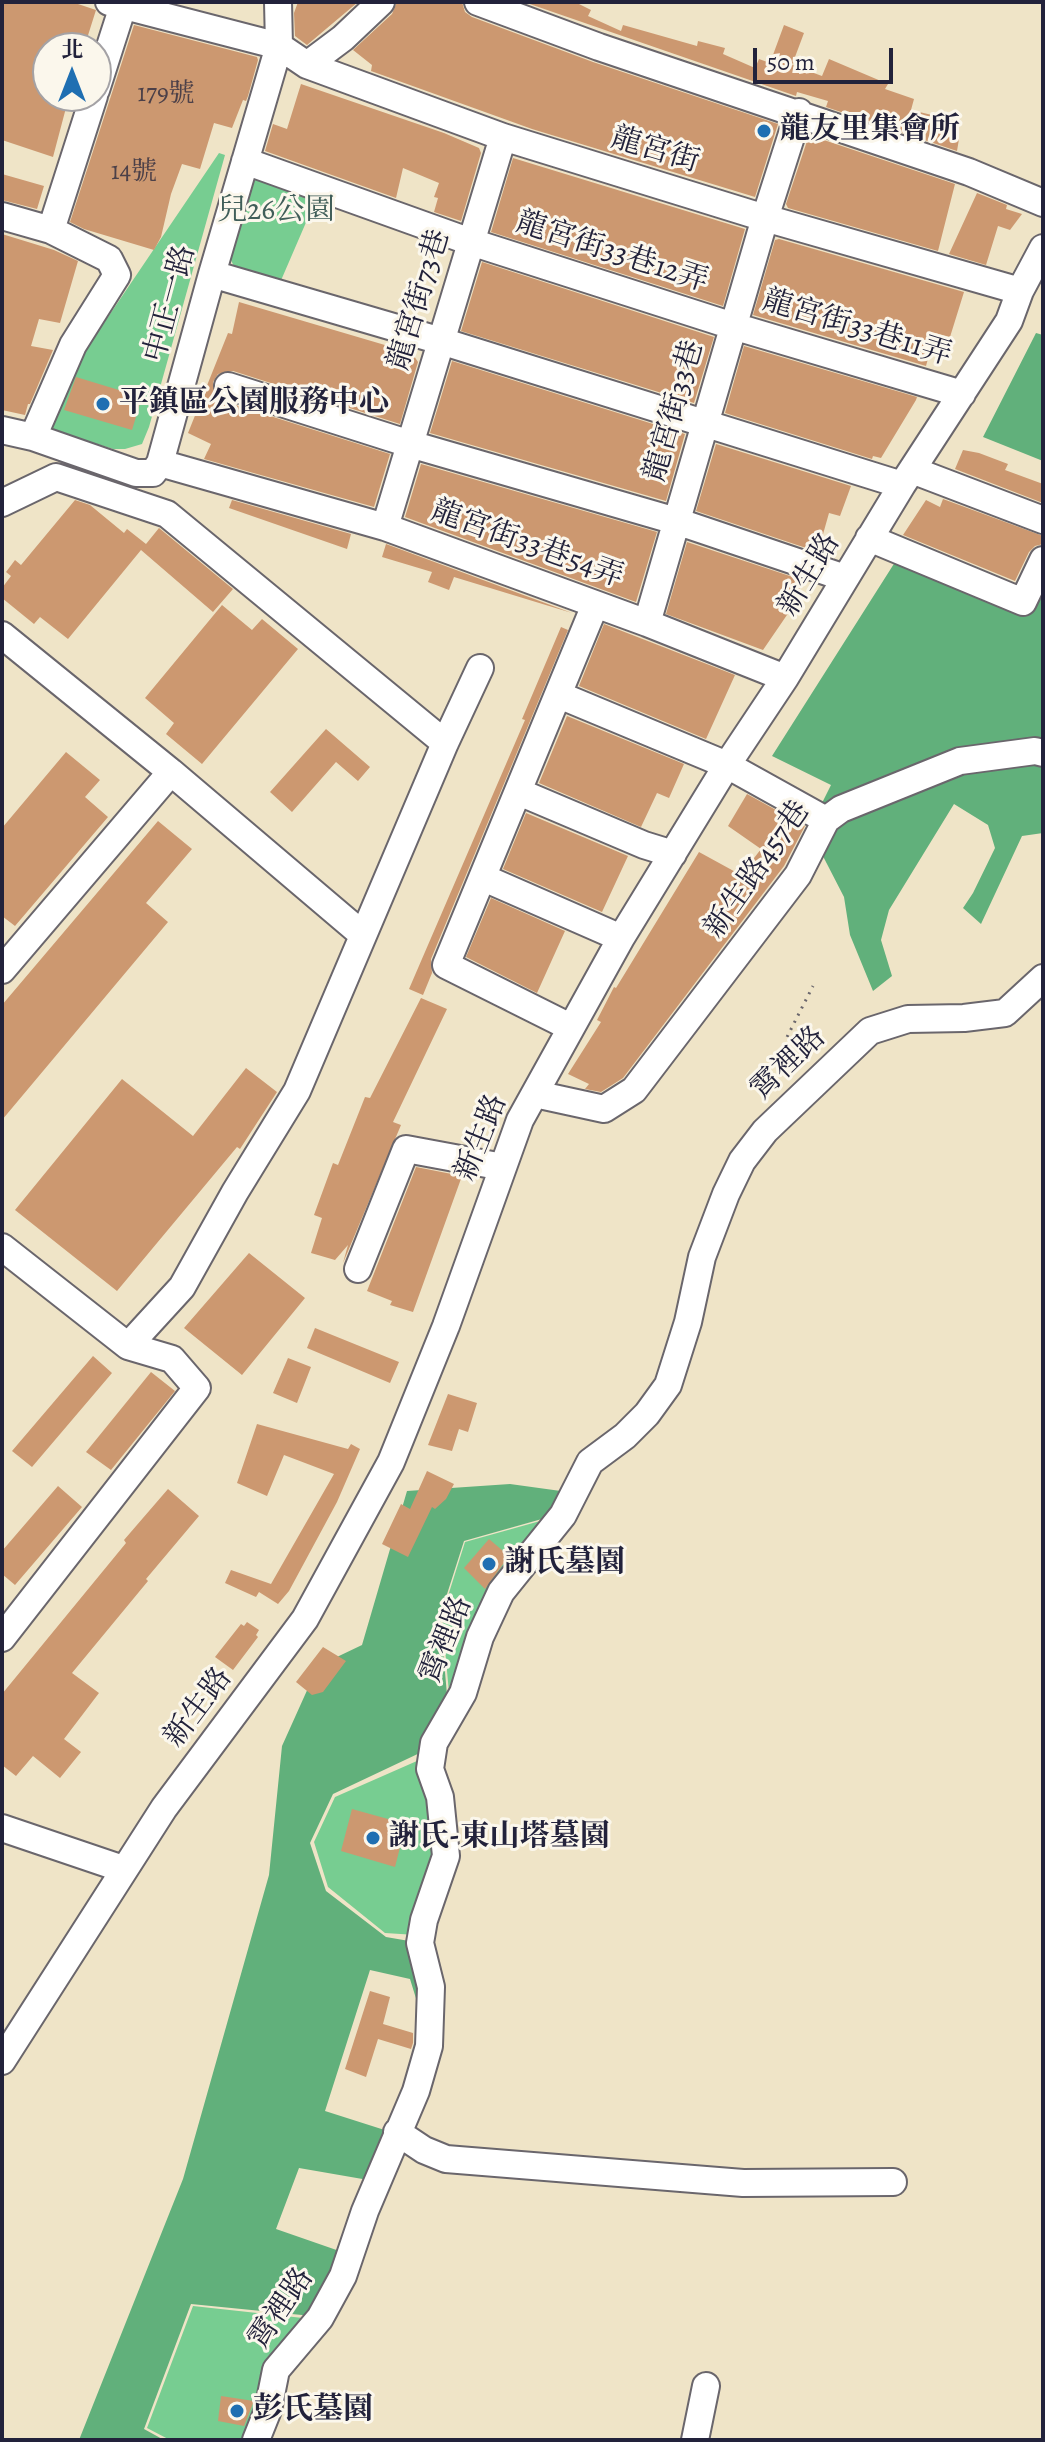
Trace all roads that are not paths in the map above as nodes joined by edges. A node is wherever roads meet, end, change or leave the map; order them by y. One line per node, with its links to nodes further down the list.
1 (278, 2): 6 (street, 中正一路)
2 (381, 2): 7 (street)
3 (478, 2): 9 (street)
4 (116, 4): 5 (street); 6 (street, 龍宮街)
5 (109, 32)
6 (279, 46): 7 (street, 龍宮街); 11 (street, 中正一路)
7 (307, 65): 10 (street, 龍宮街)
8 (89, 112): 15 (street)
9 (799, 112): 12 (street); 14 (street, 龍宮街33巷)
10 (503, 137): 14 (street, 龍宮街); 16 (street, 龍宮街73巷)
11 (245, 161): 16 (street, 龍宮街33巷12弄); 18 (street, 中正一路)
12 (1043, 203)
13 (2, 216): 15 (street)
14 (765, 218): 19 (street, 龍宮街); 20 (street, 龍宮街33巷)
15 (51, 230): 26 (street)
16 (471, 242): 20 (street, 龍宮街33巷12弄); 21 (street, 龍宮街73巷)
17 (1043, 248): 19 (street, 新生路)
18 (212, 274): 21 (street); 28 (street, 中正一路)
19 (1020, 291): 23 (street, 新生路)
20 (733, 326): 23 (street, 龍宮街33巷11弄); 24 (street, 龍宮街33巷)
21 (441, 341): 24 (street); 27 (street, 龍宮街73巷)
22 (228, 386): 27 (street)
23 (962, 394): 29 (street, 新生路)
24 (705, 423): 29 (street); 32 (street, 龍宮街33巷)
25 (2, 430): 26 (street)
26 (33, 437): 28 (street)
27 (410, 444): 32 (street); 33 (street, 龍宮街73巷)
28 (160, 463): 33 (street, 龍宮街33巷54弄)
29 (907, 478): 31 (street); 34 (street, 新生路)
30 (2, 503): 43 (street)
31 (1043, 520)
32 (676, 521): 36 (street); 38 (street, 龍宮街33巷)
33 (385, 527): 37 (street, 龍宮街33巷54弄)
34 (869, 538): 35 (street); 36 (street, 新生路)
35 (1043, 561)
36 (845, 578): 41 (street, 新生路)
37 (595, 605): 38 (street, 龍宮街33巷54弄); 42 (street)
38 (647, 623): 41 (street, 龍宮街33巷54弄)
39 (2, 635): 46 (street)
40 (480, 668): 43 (street)
41 (785, 678): 45 (street, 新生路)
42 (559, 695): 45 (street); 47 (street)
43 (445, 743): 51 (street)
44 (1043, 753): 48 (street, 新生路457巷)
45 (727, 765): 48 (street); 49 (street, 新生路)
46 (171, 772): 51 (street); 53 (street)
47 (519, 792): 49 (street); 50 (street)
48 (826, 820): 56 (street, 新生路457巷)
49 (673, 854): 52 (street, 新生路)
50 (484, 878): 52 (street); 55 (street)
51 (363, 935): 60 (street)
52 (621, 938): 55 (street, 新生路)
53 (2, 970)
54 (1043, 978): 66 (street, 霄裡路)
55 (570, 1027): 56 (street, 新生路)
56 (535, 1094): 57 (street, 新生路)
57 (503, 1167): 59 (street); 63 (street, 新生路)
58 (2, 1247): 60 (street)
59 (358, 1269)
60 (128, 1346): 61 (street)
61 (2, 1638)
62 (2, 1828): 63 (street)
63 (123, 1869): 64 (street, 新生路)
64 (11, 2025): 65 (street, 新生路)
65 (2, 2061)
66 (397, 2132): 67 (street); 69 (street, 霄裡路)
67 (893, 2182)
68 (706, 2386): 70 (street)
69 (256, 2440)
70 (695, 2440)

